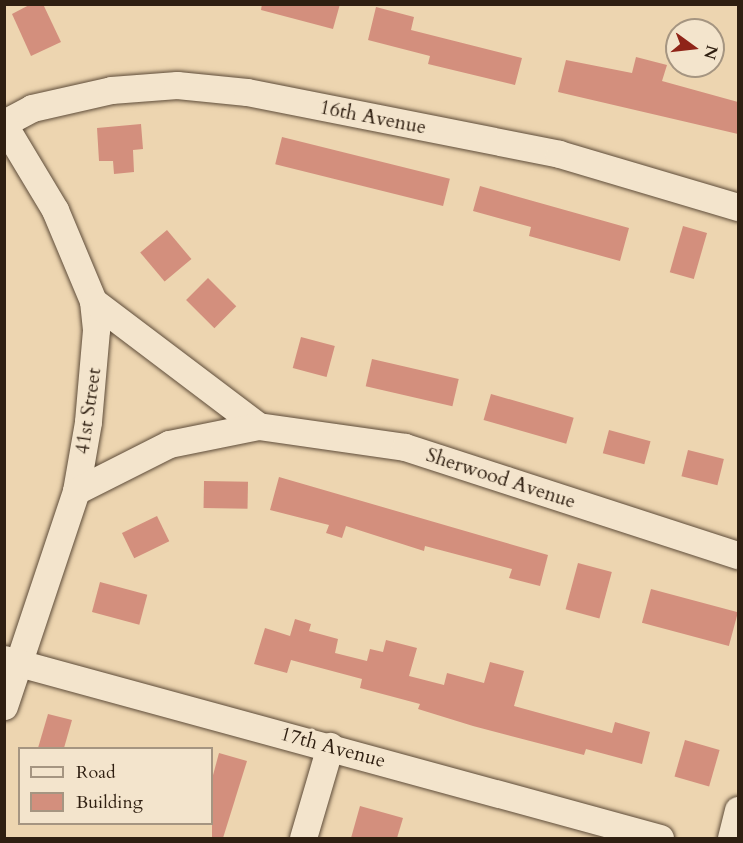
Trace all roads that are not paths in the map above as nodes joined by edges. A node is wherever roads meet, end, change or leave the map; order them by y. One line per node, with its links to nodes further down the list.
1 (4, 124): 2 (street, 16th Avenue); 3 (street, 41st Street)
2 (738, 207)
3 (93, 301): 4 (street, Sherwood Avenue); 5 (street, 41st Street)
4 (258, 426): 5 (street, Sherwood Avenue); 6 (street, Sherwood Avenue)
5 (76, 491): 7 (street, 41st Street)
6 (738, 555)
7 (11, 661): 8 (street, 41st Street); 9 (street, 17th Avenue)
8 (4, 706)
9 (330, 746): 11 (street, 17th Avenue); 12 (street)
10 (738, 810): 14 (street)
11 (605, 831): 13 (street, 17th Avenue)
12 (303, 838)
13 (660, 838)
14 (731, 838)

